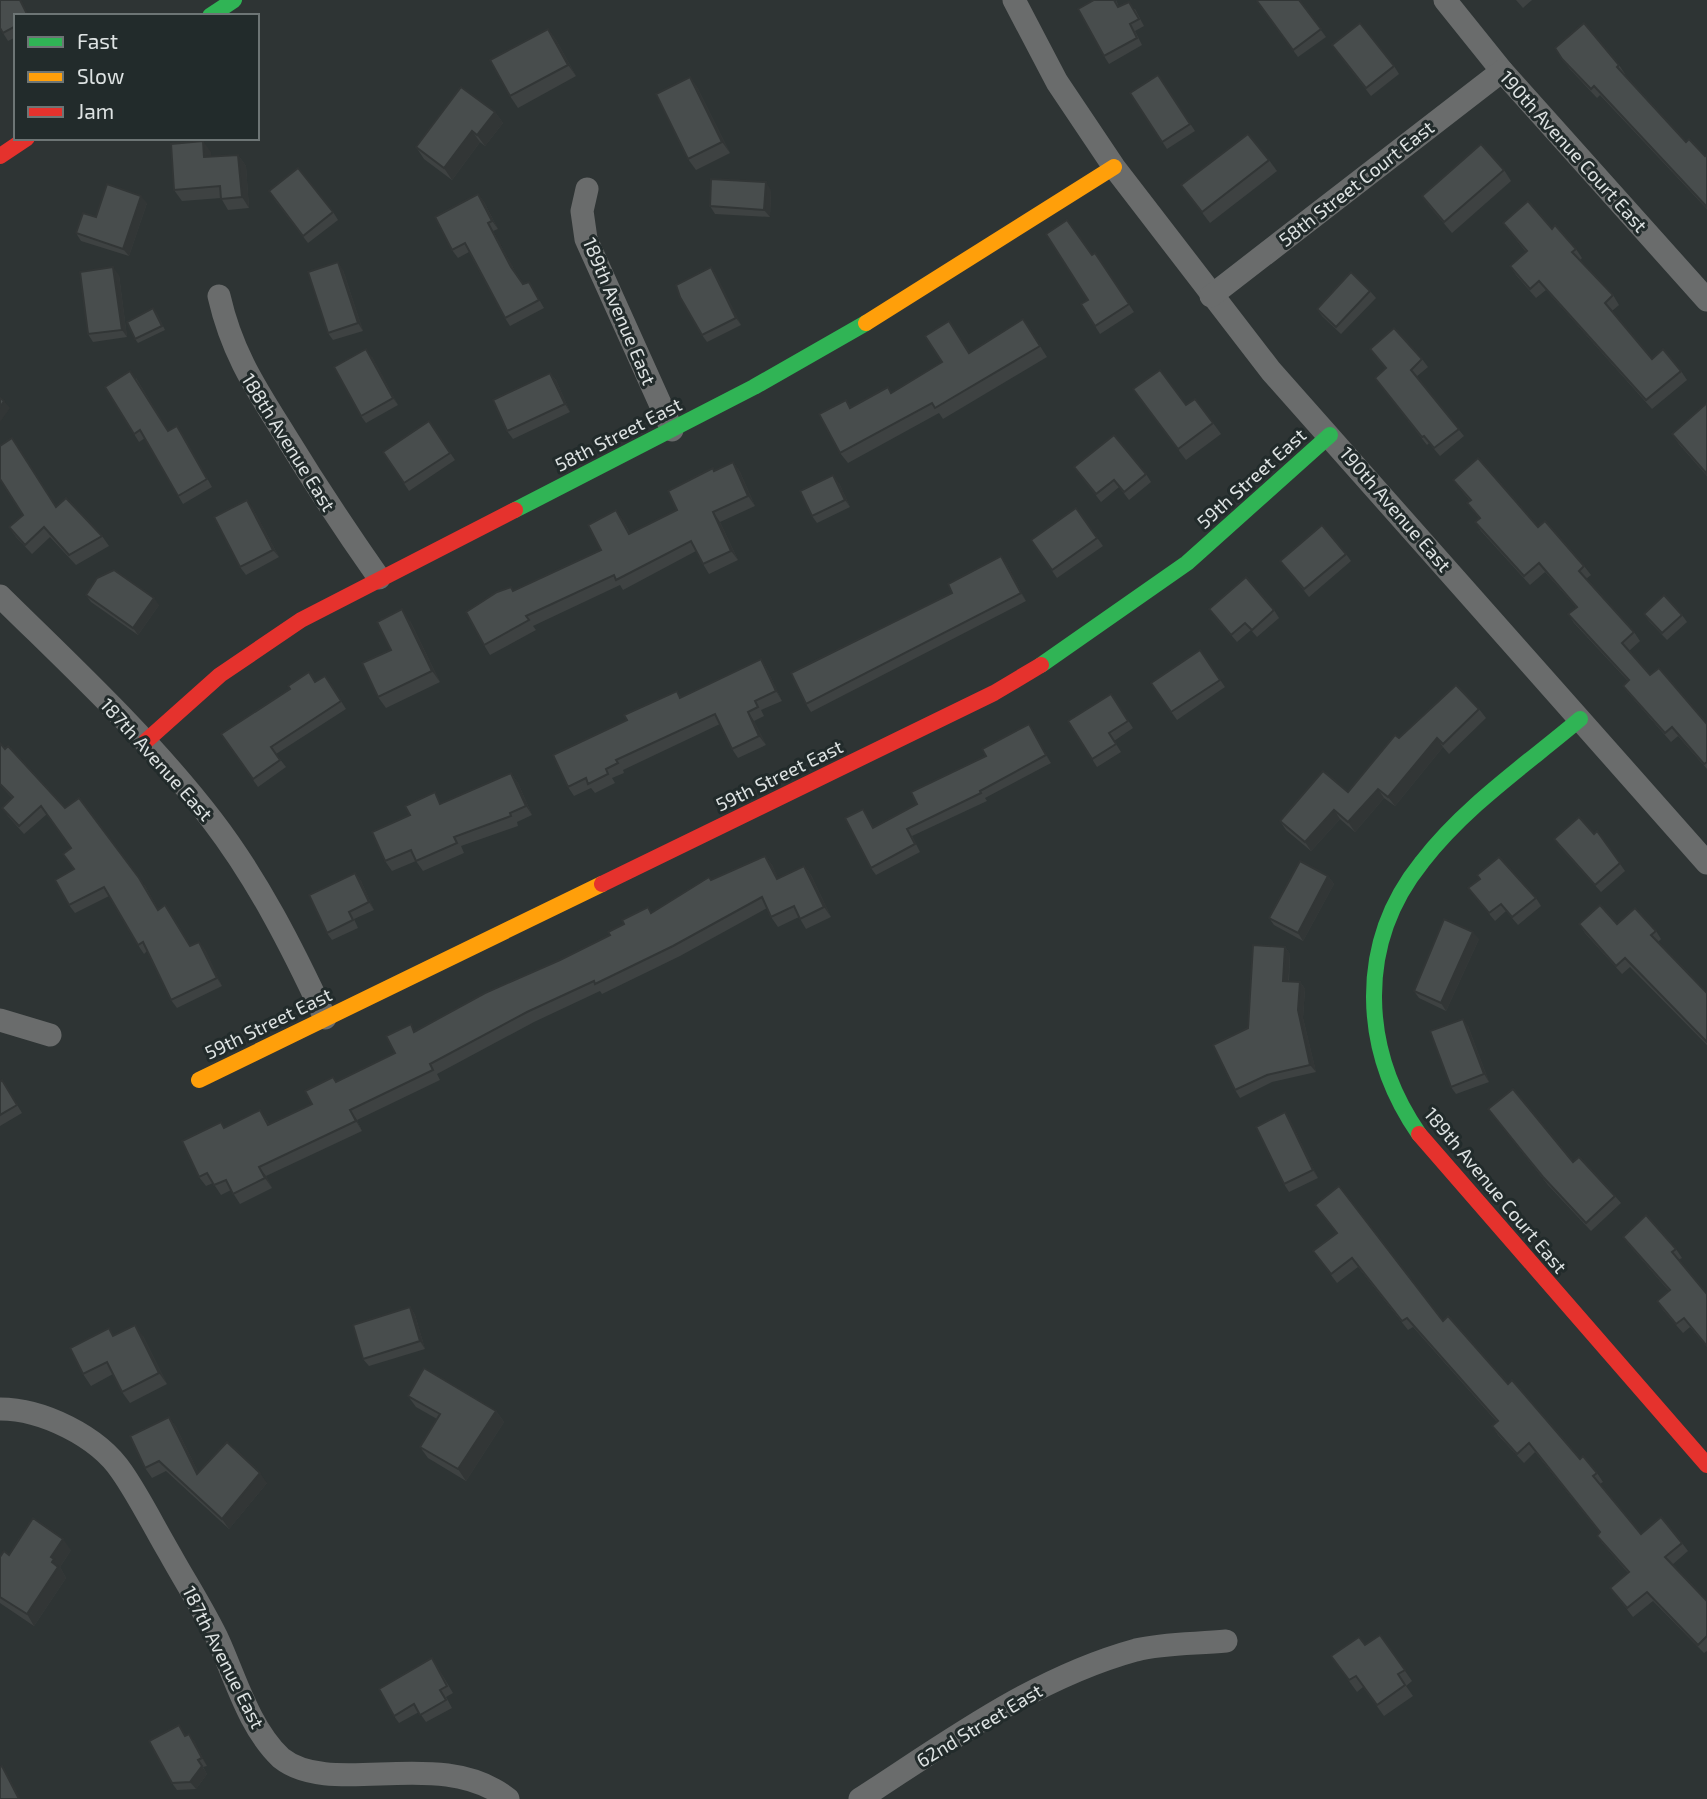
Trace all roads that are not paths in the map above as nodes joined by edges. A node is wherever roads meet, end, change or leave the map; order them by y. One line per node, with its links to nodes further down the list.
1 (234, 0): 4 (street)
2 (1014, 0): 8 (street, 190th Avenue East)
3 (1444, 0): 5 (street, 190th Avenue Court East)
4 (213, 14)
5 (1502, 71): 11 (street, 58th Street Court East); 12 (street, 190th Avenue Court East)
6 (24, 140): 7 (street)
7 (0, 156)
8 (1114, 167): 11 (street, 190th Avenue East); 13 (street, 58th Street East)
9 (587, 189): 13 (street, 189th Avenue East)
10 (219, 296): 15 (street, 188th Avenue East)
11 (1211, 296): 14 (street, 190th Avenue East)
12 (1707, 300)
13 (672, 430): 15 (street, 58th Street East)
14 (1330, 435): 17 (street, 190th Avenue East); 20 (street, 59th Street East)
15 (379, 578): 18 (street, 58th Street East)
16 (0, 596): 18 (street, 187th Avenue East)
17 (1580, 719): 19 (street, 190th Avenue East); 25 (street, 189th Avenue Court East)
18 (146, 741): 20 (street, 187th Avenue East)
19 (1707, 863)
20 (325, 1018): 23 (street, 59th Street East)
21 (0, 1020): 22 (street)
22 (50, 1035)
23 (199, 1080)
24 (0, 1409): 27 (street, 187th Avenue East)
25 (1707, 1465)
26 (1226, 1641): 28 (street, 62nd Street East)
27 (508, 1799)
28 (860, 1799)

